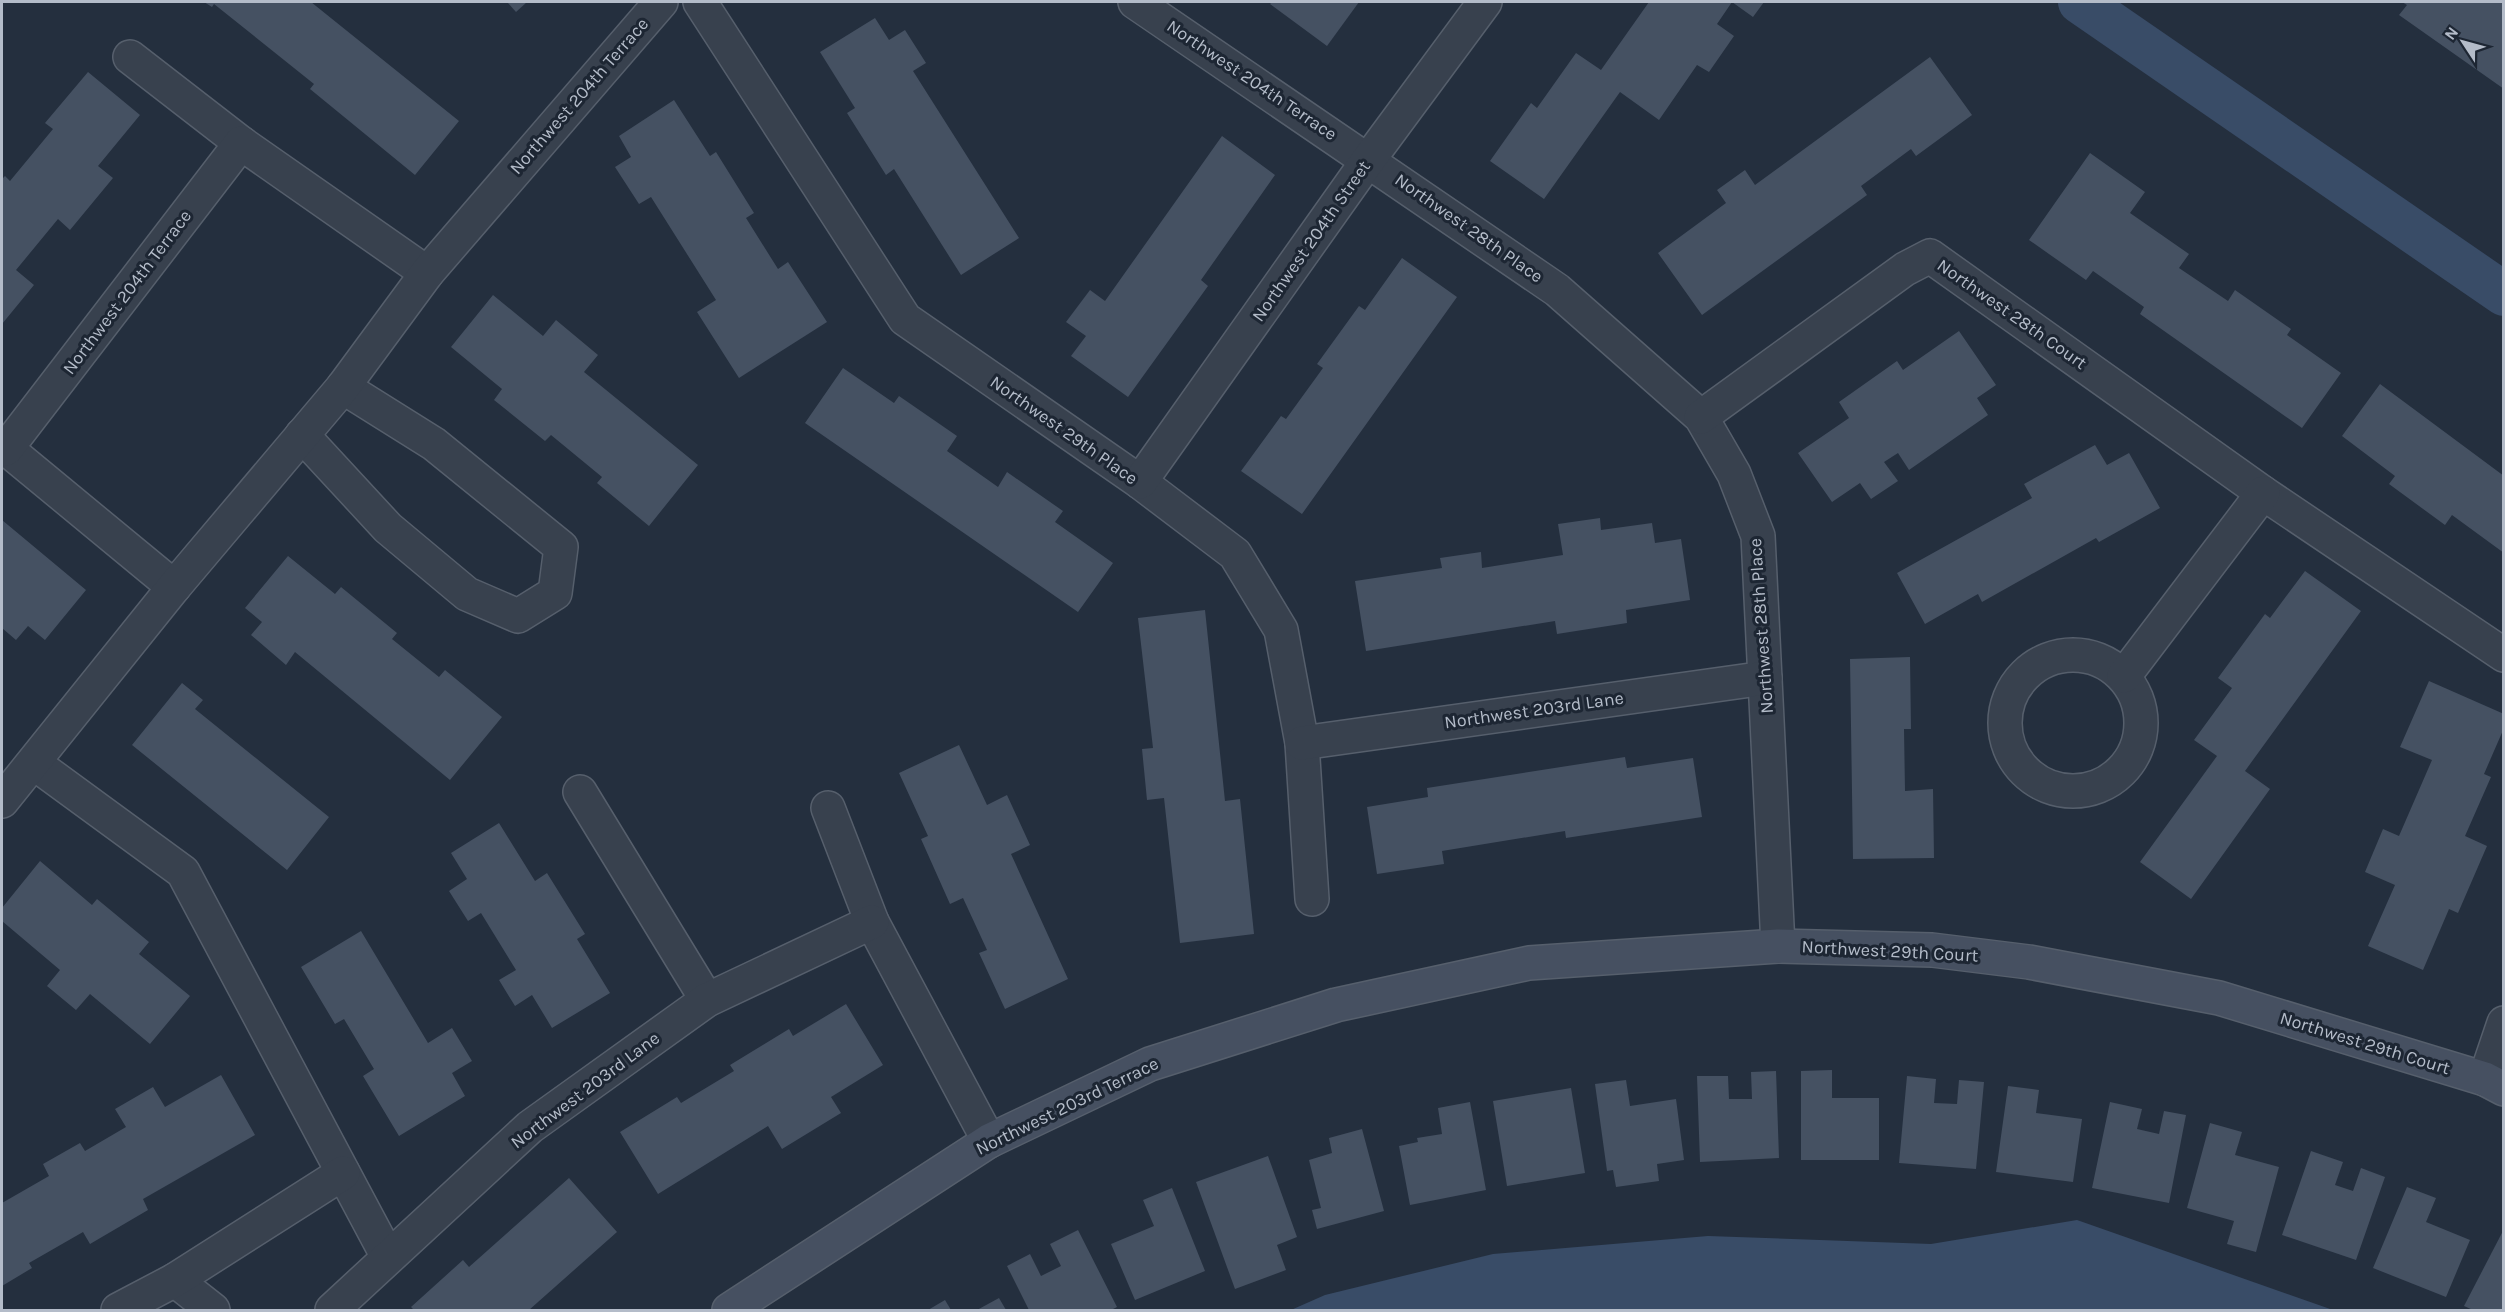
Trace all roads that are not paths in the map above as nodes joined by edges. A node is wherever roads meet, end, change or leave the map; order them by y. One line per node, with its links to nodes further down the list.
1 (661, 2): 8 (street, Northwest 204th Terrace)
2 (700, 2): 13 (street, Northwest 29th Place)
3 (1135, 2): 7 (street, Northwest 204th Terrace)
4 (1485, 2): 7 (street, Northwest 204th Street)
5 (130, 57): 6 (street)
6 (241, 143): 8 (street); 12 (street, Northwest 204th Terrace)
7 (1369, 159): 10 (street, Northwest 28th Place); 13 (street, Northwest 204th Street)
8 (427, 273): 9 (street, Northwest 204th Terrace)
9 (343, 387): 11 (street, Northwest 204th Terrace); 11 (street)
10 (1701, 417): 14 (street, Northwest 28th Court); 18 (street, Northwest 28th Place)
11 (302, 435): 15 (street, Northwest 204th Terrace)
12 (4, 447): 15 (street, Northwest 204th Terrace)
13 (1140, 482): 19 (street, Northwest 29th Place)
14 (2263, 493): 16 (street, Northwest 28th Court); 17 (street)
15 (174, 587): 20 (street, Northwest 204th Terrace)
16 (2504, 655)
17 (2124, 676): 17 (street)
18 (1765, 678): 19 (street, Northwest 203rd Lane); 26 (street, Northwest 28th Place)
19 (1302, 743): 24 (street, Northwest 29th Place)
20 (34, 763): 22 (street, Northwest 204th Terrace); 32 (street)
21 (580, 792): 27 (street)
22 (2, 801)
23 (828, 808): 25 (street)
24 (1312, 899)
25 (872, 922): 27 (street, Northwest 203rd Lane); 31 (street)
26 (1778, 946): 28 (street, Northwest 29th Court); 30 (street, Northwest 29th Court)
27 (707, 1000): 33 (street, Northwest 203rd Lane)
28 (1336, 1005): 31 (street, Northwest 203rd Terrace)
29 (2504, 1023): 30 (street)
30 (2494, 1084)
31 (989, 1141): 38 (street, Northwest 203rd Terrace)
32 (343, 1173): 33 (street); 34 (street)
33 (388, 1257): 37 (street, Northwest 203rd Lane)
34 (175, 1280): 35 (street); 36 (street)
35 (118, 1311)
36 (213, 1311)
37 (332, 1311)
38 (729, 1311)

